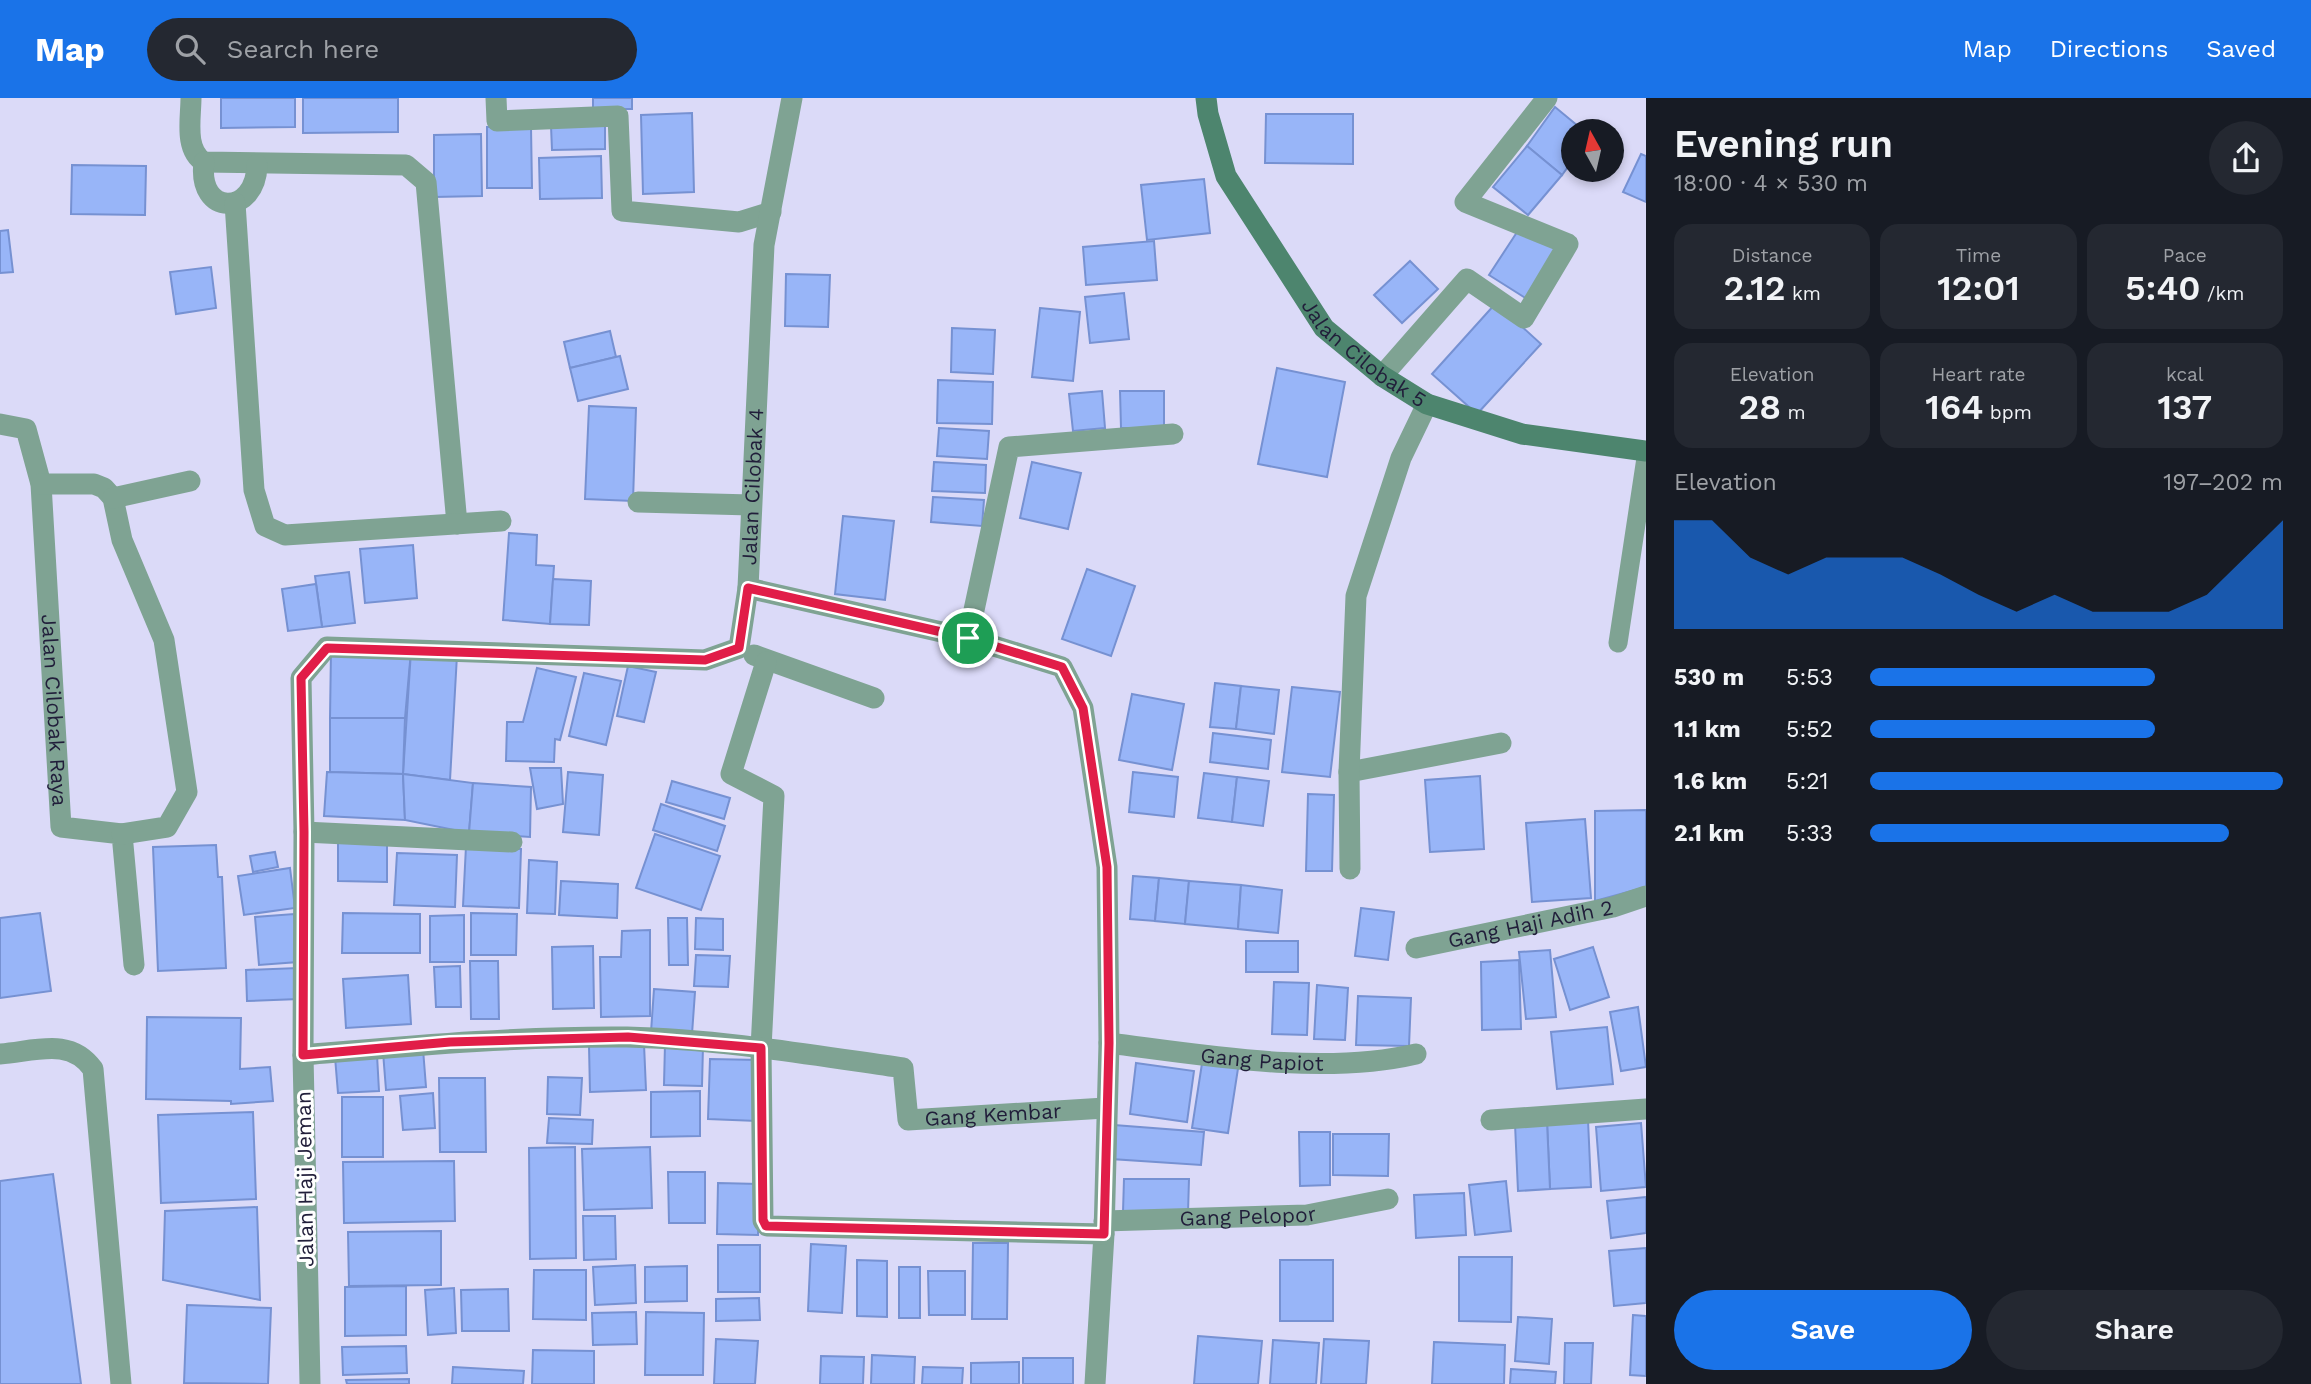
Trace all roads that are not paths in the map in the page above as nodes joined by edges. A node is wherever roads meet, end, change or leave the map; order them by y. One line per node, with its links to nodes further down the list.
1 (191, 98): 6 (street)
2 (496, 98): 9 (street)
3 (792, 98): 9 (street, Jalan Cilobak 4)
4 (1206, 98): 10 (street, Jalan Cilobak 5)
5 (1547, 98): 10 (street)
6 (204, 162): 7 (street); 8 (street)
7 (257, 165): 8 (street); 22 (street)
8 (235, 203): 22 (street)
9 (771, 212): 20 (street, Jalan Cilobak 4)
10 (1382, 376): 11 (street, Jalan Cilobak 5)
11 (1427, 404): 14 (street, Jalan Cilobak 5); 30 (street)
12 (0, 424): 17 (street, Jalan Cilobak Raya)
13 (1173, 434): 24 (street)
14 (1646, 451)
15 (1646, 458): 25 (lane)
16 (190, 481): 18 (street)
17 (41, 484): 18 (street); 32 (street, Jalan Cilobak Raya)
18 (113, 498): 32 (street)
19 (638, 502): 20 (street)
20 (751, 505): 23 (street, Jalan Cilobak 4)
21 (501, 520): 22 (street)
22 (457, 524)
23 (748, 588): 24 (street, Jalan Cilobak 4); 26 (street)
24 (968, 638): 38 (street, Jalan Cilobak 4)
25 (1618, 643)
26 (739, 648): 27 (street); 31 (street, Jalan Haji Jeman)
27 (766, 662): 28 (street); 39 (street)
28 (874, 698)
29 (1501, 743): 30 (street)
30 (1349, 772): 34 (street)
31 (304, 832): 33 (street); 42 (street, Jalan Haji Jeman)
32 (122, 834): 37 (street)
33 (512, 842)
34 (1350, 869)
35 (1646, 896): 36 (street, Gang Haji Adih 2)
36 (1416, 948)
37 (134, 965)
38 (1109, 1043): 41 (street, Gang Papiot); 43 (street, Jalan Cilobak 4)
39 (761, 1048): 42 (street, Gang Kembar); 43 (street, Gang Kembar); 47 (street, Gang Pelopor)
40 (0, 1054): 48 (street)
41 (1416, 1054)
42 (303, 1055): 49 (street, Jalan Haji Jeman)
43 (1105, 1108): 47 (street, Jalan Cilobak 4)
44 (1646, 1110): 45 (street)
45 (1491, 1120)
46 (1388, 1199): 47 (street, Gang Pelopor)
47 (1104, 1227): 50 (street, Jalan Cilobak 4)
48 (121, 1384)
49 (310, 1384)
50 (1095, 1384)

